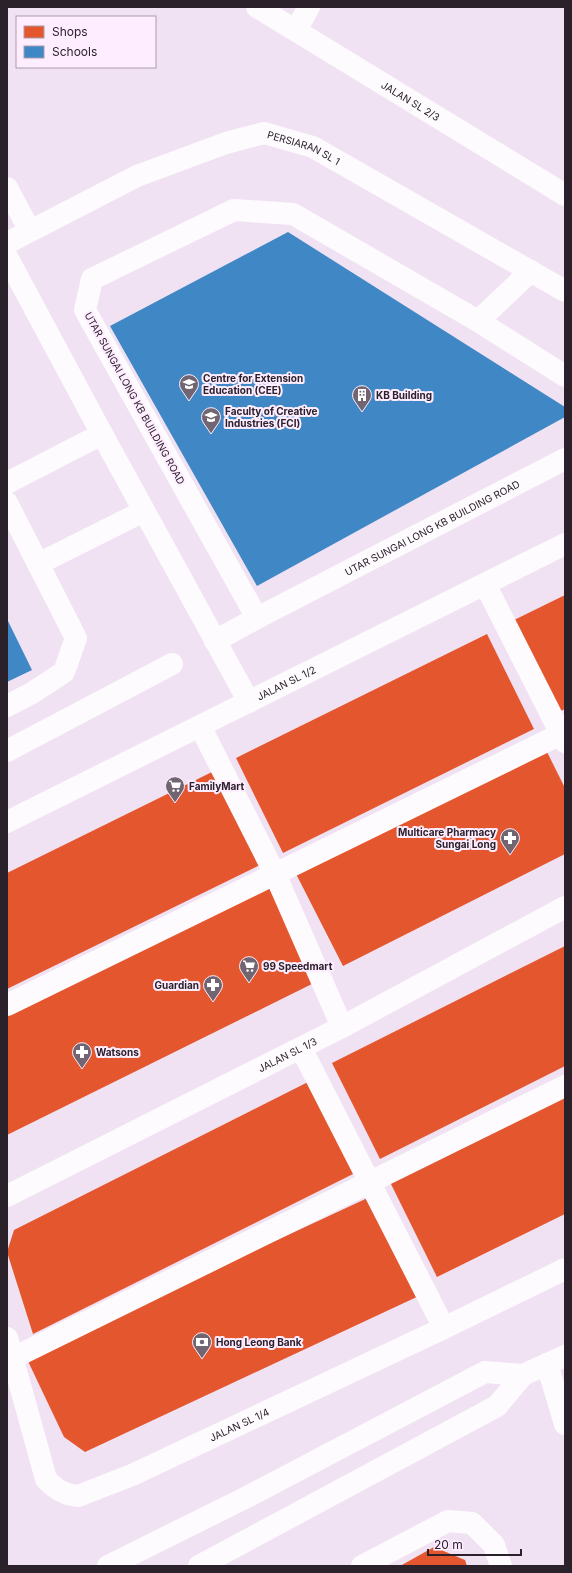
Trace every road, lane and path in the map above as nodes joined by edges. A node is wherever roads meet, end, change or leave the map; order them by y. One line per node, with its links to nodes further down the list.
1 (257, 7): 3 (street, JALAN SL 2/3)
2 (309, 7): 3 (street)
3 (296, 30): 5 (street, JALAN SL 2/3)
4 (7, 188): 6 (street)
5 (565, 195)
6 (30, 231): 7 (street, PERSIARAN SL 1); 9 (street, PERSIARAN SL 1)
7 (7, 243)
8 (7, 257): 13 (street)
9 (531, 271): 10 (street, PERSIARAN SL 1); 11 (street)
10 (565, 291)
11 (478, 321): 12 (street, UTAR SUNGAI LONG KB BUILDING ROAD); 21 (street, UTAR SUNGAI LONG KB BUILDING ROAD)
12 (565, 376)
13 (102, 434): 15 (street); 17 (street)
14 (565, 459): 21 (street, UTAR SUNGAI LONG KB BUILDING ROAD)
15 (7, 482)
16 (7, 503): 19 (street)
17 (144, 511): 19 (street); 22 (street)
18 (565, 544): 20 (street, JALAN SL 1/2)
19 (38, 564): 25 (street)
20 (485, 584): 24 (street, JALAN SL 1/2); 27 (street)
21 (257, 618): 22 (street, UTAR SUNGAI LONG KB BUILDING ROAD)
22 (215, 641): 24 (street)
23 (172, 664): 28 (street)
24 (249, 702): 26 (street, JALAN SL 1/2)
25 (7, 706)
26 (200, 726): 29 (street, JALAN SL 1/2); 30 (street)
27 (564, 736): 30 (street)
28 (7, 751)
29 (7, 822)
30 (275, 874): 32 (street); 33 (street)
31 (565, 907): 33 (street, JALAN SL 1/3)
32 (7, 1006)
33 (342, 1027): 34 (street, JALAN SL 1/3)
34 (301, 1048): 36 (street); 37 (street, JALAN SL 1/3)
35 (565, 1086): 36 (street)
36 (370, 1182): 39 (street); 41 (street)
37 (7, 1196)
38 (565, 1269): 39 (street, JALAN SL 1/4)
39 (444, 1328): 41 (street, JALAN SL 1/4)
40 (7, 1338): 41 (street, JALAN SL 1/4)
41 (13, 1358)
42 (556, 1360): 43 (street); 44 (street)
43 (523, 1375): 45 (street); 46 (street)
44 (565, 1424)
45 (108, 1566)
46 (200, 1566)
47 (362, 1566): 48 (street)
48 (501, 1566)

